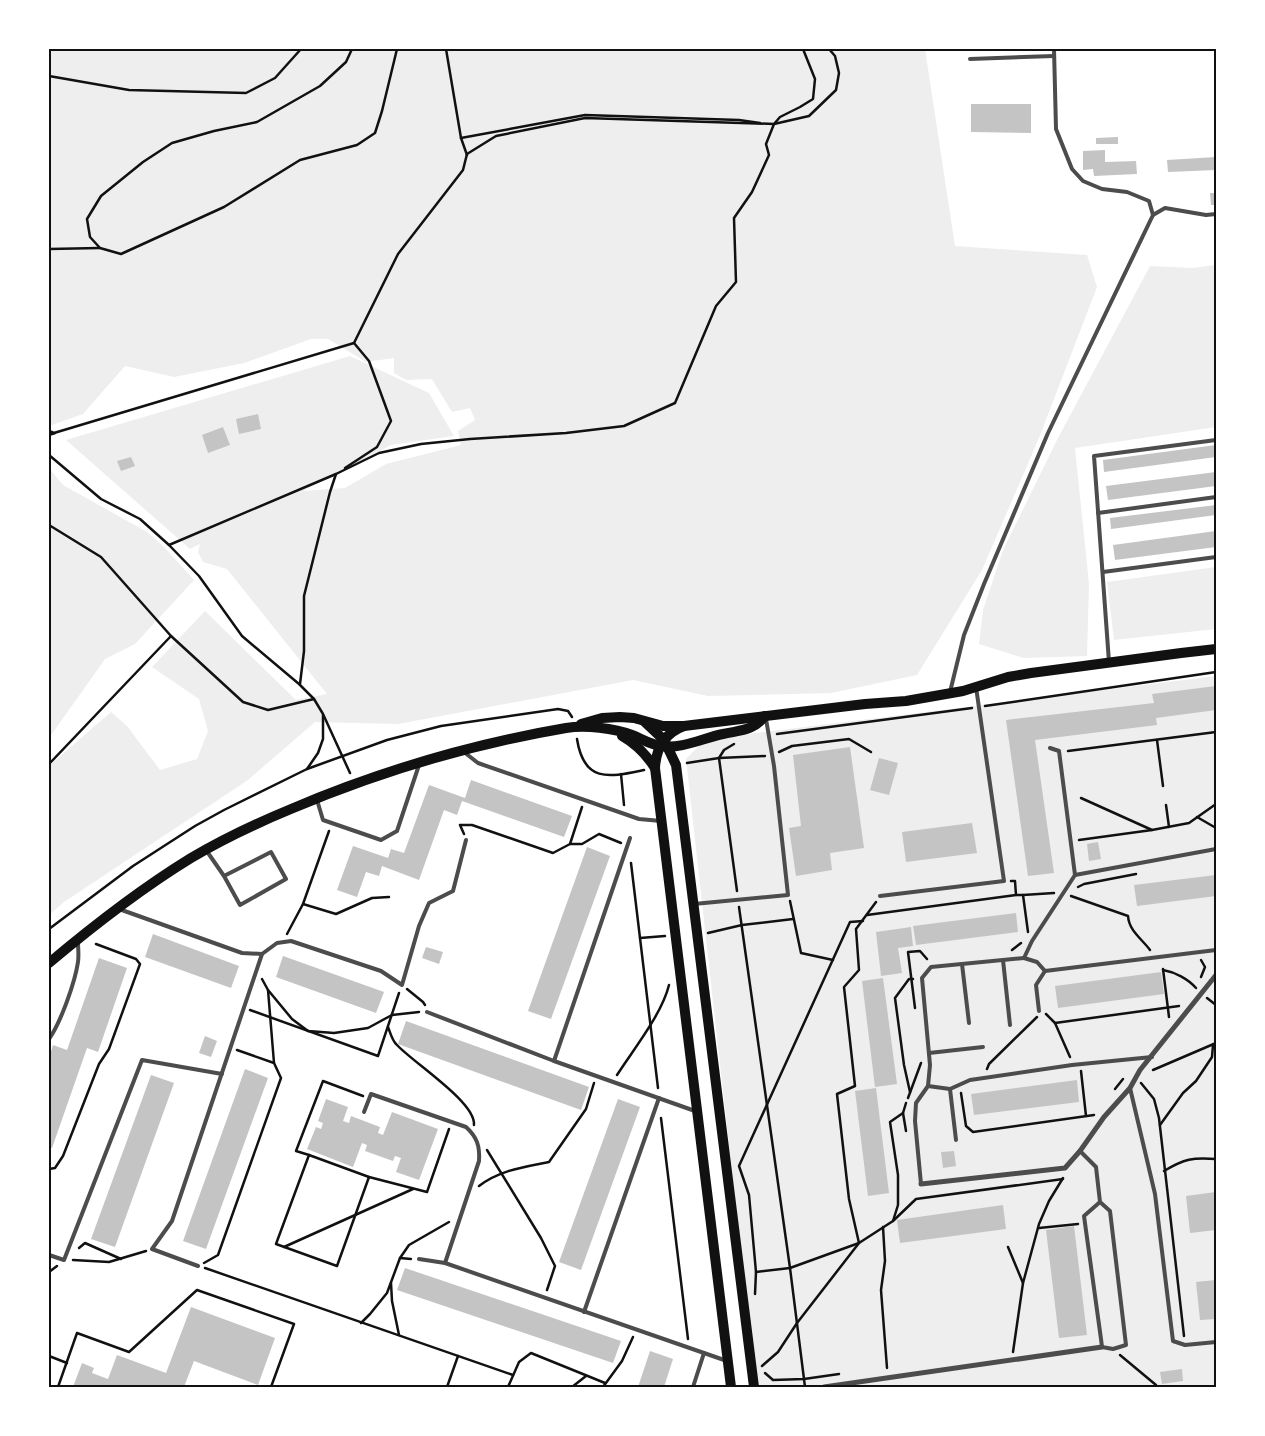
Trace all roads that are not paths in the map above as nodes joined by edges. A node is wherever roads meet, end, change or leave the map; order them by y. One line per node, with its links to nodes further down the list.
1 (1054, 49): 2 (lane)
2 (1054, 56): 3 (lane); 5 (lane)
3 (970, 59)
4 (1216, 214): 5 (lane)
5 (1153, 215): 14 (lane)
6 (1216, 440): 8 (lane)
7 (1216, 497): 8 (lane)
8 (1098, 513): 10 (lane)
9 (1216, 558): 10 (lane)
10 (1103, 572): 12 (lane)
11 (1216, 650): 12 (main road)
12 (1109, 662): 13 (main road)
13 (976, 687): 14 (main road); 35 (lane)
14 (950, 694): 15 (main road)
15 (765, 716): 18 (main road); 20 (main road); 36 (lane)
16 (645, 722): 17 (main road); 18 (main road); 21 (main road)
17 (576, 726): 19 (main road); 23 (main road)
18 (684, 726): 21 (main road)
19 (612, 731): 21 (main road); 26 (main road)
20 (692, 743): 21 (main road); 25 (main road)
21 (664, 744): 25 (main road); 26 (main road)
22 (1050, 748): 33 (lane)
23 (462, 751): 24 (main road); 28 (lane)
24 (420, 763): 27 (main road); 27 (lane)
25 (676, 765): 36 (main road)
26 (655, 768): 28 (main road)
27 (316, 798): 32 (main road)
28 (662, 822): 62 (main road)
29 (630, 838): 55 (lane)
30 (466, 840): 40 (lane)
31 (1216, 849): 33 (lane)
32 (206, 850): 34 (lane); 37 (main road)
33 (1075, 874): 41 (lane)
34 (224, 876): 34 (lane)
35 (880, 896)
36 (694, 904): 78 (main road)
37 (117, 908): 38 (main road); 40 (lane)
38 (78, 939): 43 (main road); 51 (lane)
39 (1216, 950): 45 (lane)
40 (262, 954): 56 (lane)
41 (1024, 958): 42 (lane); 45 (lane)
42 (1003, 960): 44 (lane); 50 (lane)
43 (49, 963)
44 (962, 964): 49 (lane); 53 (lane)
45 (1045, 971): 47 (lane)
46 (1216, 975): 54 (street)
47 (1039, 1011)
48 (427, 1012): 55 (lane)
49 (968, 1023)
50 (1010, 1025)
51 (49, 1038)
52 (983, 1047): 53 (lane)
53 (929, 1053): 57 (lane)
54 (1152, 1057): 58 (street); 59 (lane)
55 (554, 1061): 60 (lane)
56 (222, 1074): 67 (lane); 70 (lane)
57 (928, 1086): 59 (lane); 65 (lane)
58 (1130, 1088): 64 (street); 72 (lane)
59 (950, 1090): 63 (lane)
60 (659, 1098): 62 (lane); 71 (lane)
61 (364, 1112): 69 (lane)
62 (698, 1112): 75 (main road)
63 (956, 1140)
64 (1080, 1151): 65 (street); 66 (lane)
65 (921, 1184)
66 (1100, 1202): 73 (lane); 73 (lane)
67 (49, 1255)
68 (418, 1259): 69 (lane)
69 (444, 1264): 71 (lane)
70 (198, 1266)
71 (584, 1312): 74 (lane)
72 (1216, 1342)
73 (1102, 1347): 79 (street)
74 (704, 1353): 75 (lane); 76 (lane)
75 (728, 1362): 77 (main road)
76 (693, 1387)
77 (731, 1387)
78 (754, 1387)
79 (824, 1387)

